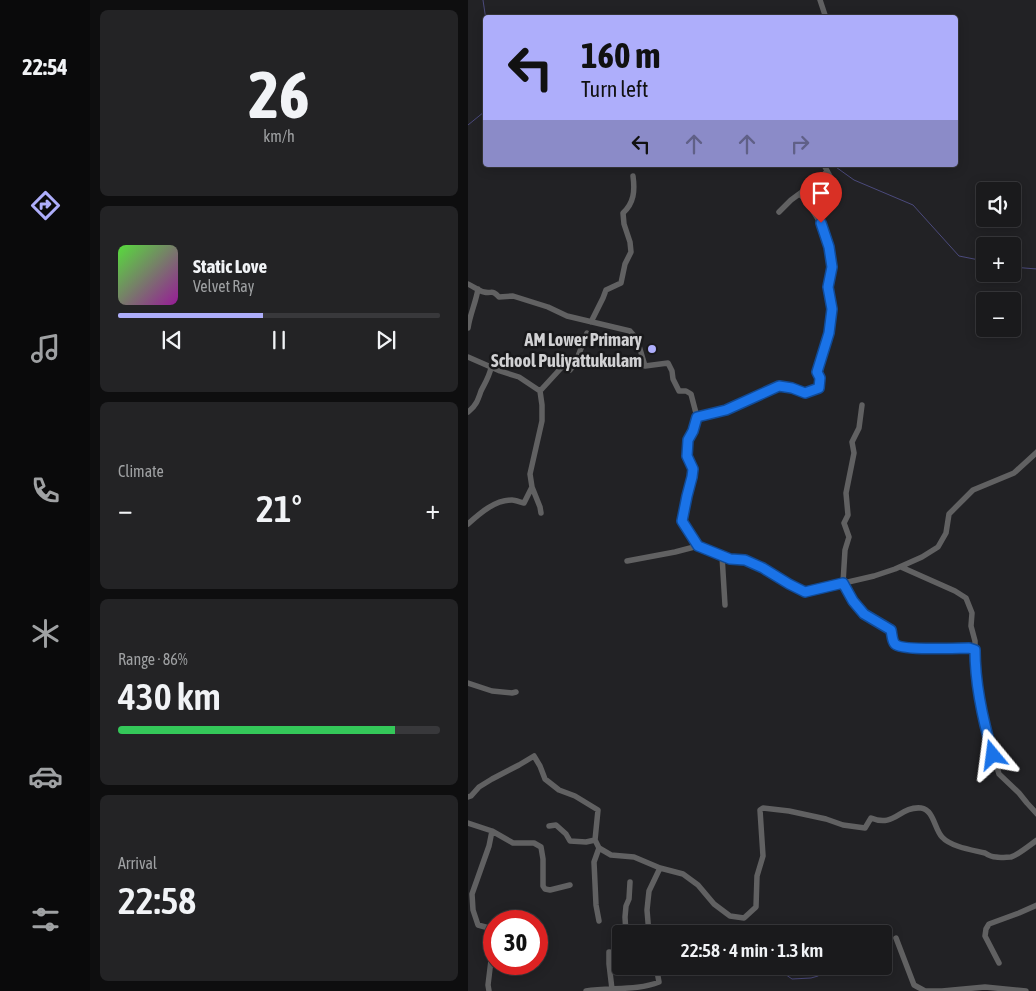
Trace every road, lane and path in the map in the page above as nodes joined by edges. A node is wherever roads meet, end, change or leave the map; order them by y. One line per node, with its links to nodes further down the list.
1 (820, 0): 2 (street)
2 (825, 15)
3 (826, 168): 5 (street); 6 (street)
4 (633, 176): 10 (street)
5 (833, 182)
6 (800, 194): 7 (street); 18 (street)
7 (779, 212)
8 (468, 284): 9 (street)
9 (478, 289): 10 (street); 11 (street)
10 (592, 322): 18 (street)
11 (468, 328)
12 (587, 333): 15 (street)
13 (468, 357): 14 (street)
14 (491, 368): 15 (street); 17 (street)
15 (540, 391): 20 (street)
16 (862, 405): 27 (street)
17 (468, 412)
18 (697, 417): 23 (street)
19 (1036, 452): 26 (street)
20 (532, 485): 21 (street); 22 (street)
21 (541, 513)
22 (468, 524)
23 (698, 546): 24 (street); 25 (street)
24 (722, 556): 27 (street); 28 (street)
25 (627, 561)
26 (900, 567): 27 (street); 29 (street)
27 (843, 583): 29 (street)
28 (725, 605)
29 (975, 650): 33 (street)
30 (468, 683): 31 (street)
31 (516, 692)
32 (468, 797): 37 (street)
33 (1036, 814)
34 (468, 822): 36 (street)
35 (549, 826): 37 (street)
36 (492, 831): 42 (street); 52 (street)
37 (595, 840): 39 (street)
38 (1036, 840): 40 (street)
39 (599, 848): 40 (street); 44 (street)
40 (660, 868): 46 (street)
41 (630, 882): 45 (street)
42 (570, 885)
43 (1036, 905): 49 (street)
44 (598, 921)
45 (626, 925)
46 (648, 925)
47 (896, 938): 54 (street)
48 (612, 953): 51 (street)
49 (999, 964)
50 (658, 975): 51 (street)
51 (612, 989): 53 (street)
52 (489, 991)
53 (586, 991)
54 (1026, 991)

